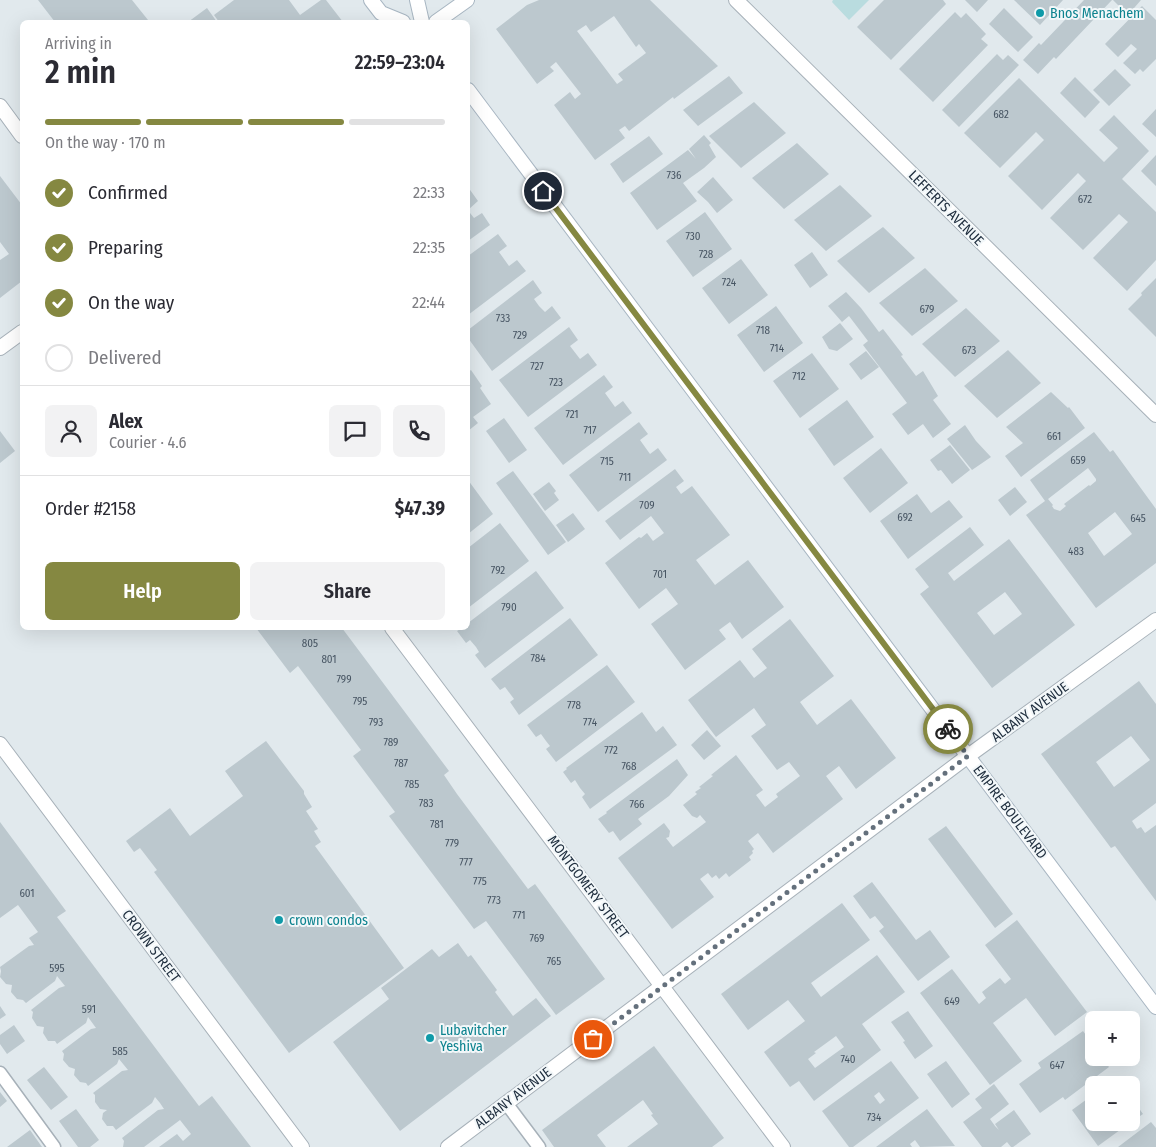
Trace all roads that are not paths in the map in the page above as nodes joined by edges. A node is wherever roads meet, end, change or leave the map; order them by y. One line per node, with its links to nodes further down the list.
1 (370, 0): 5 (street)
2 (417, 0): 6 (street)
3 (467, 0): 7 (street)
4 (736, 0): 13 (street, LEFFERTS AVENUE)
5 (398, 20)
6 (422, 20)
7 (439, 20)
8 (470, 93): 17 (street, EMPIRE BOULEVARD)
9 (0, 106): 10 (street)
10 (20, 133)
11 (20, 333): 12 (street)
12 (0, 348)
13 (1156, 415)
14 (1156, 620): 17 (street, ALBANY AVENUE)
15 (394, 630): 18 (street, MONTGOMERY STREET)
16 (0, 744): 23 (street, CROWN STREET)
17 (968, 756): 18 (street, ALBANY AVENUE); 19 (street, EMPIRE BOULEVARD)
18 (662, 986): 21 (street, ALBANY AVENUE); 26 (street, MONTGOMERY STREET)
19 (1156, 1007)
20 (0, 1073): 22 (lane)
21 (506, 1103): 24 (street, ALBANY AVENUE); 25 (lane)
22 (54, 1147)
23 (302, 1147)
24 (448, 1147)
25 (539, 1147)
26 (782, 1147)

